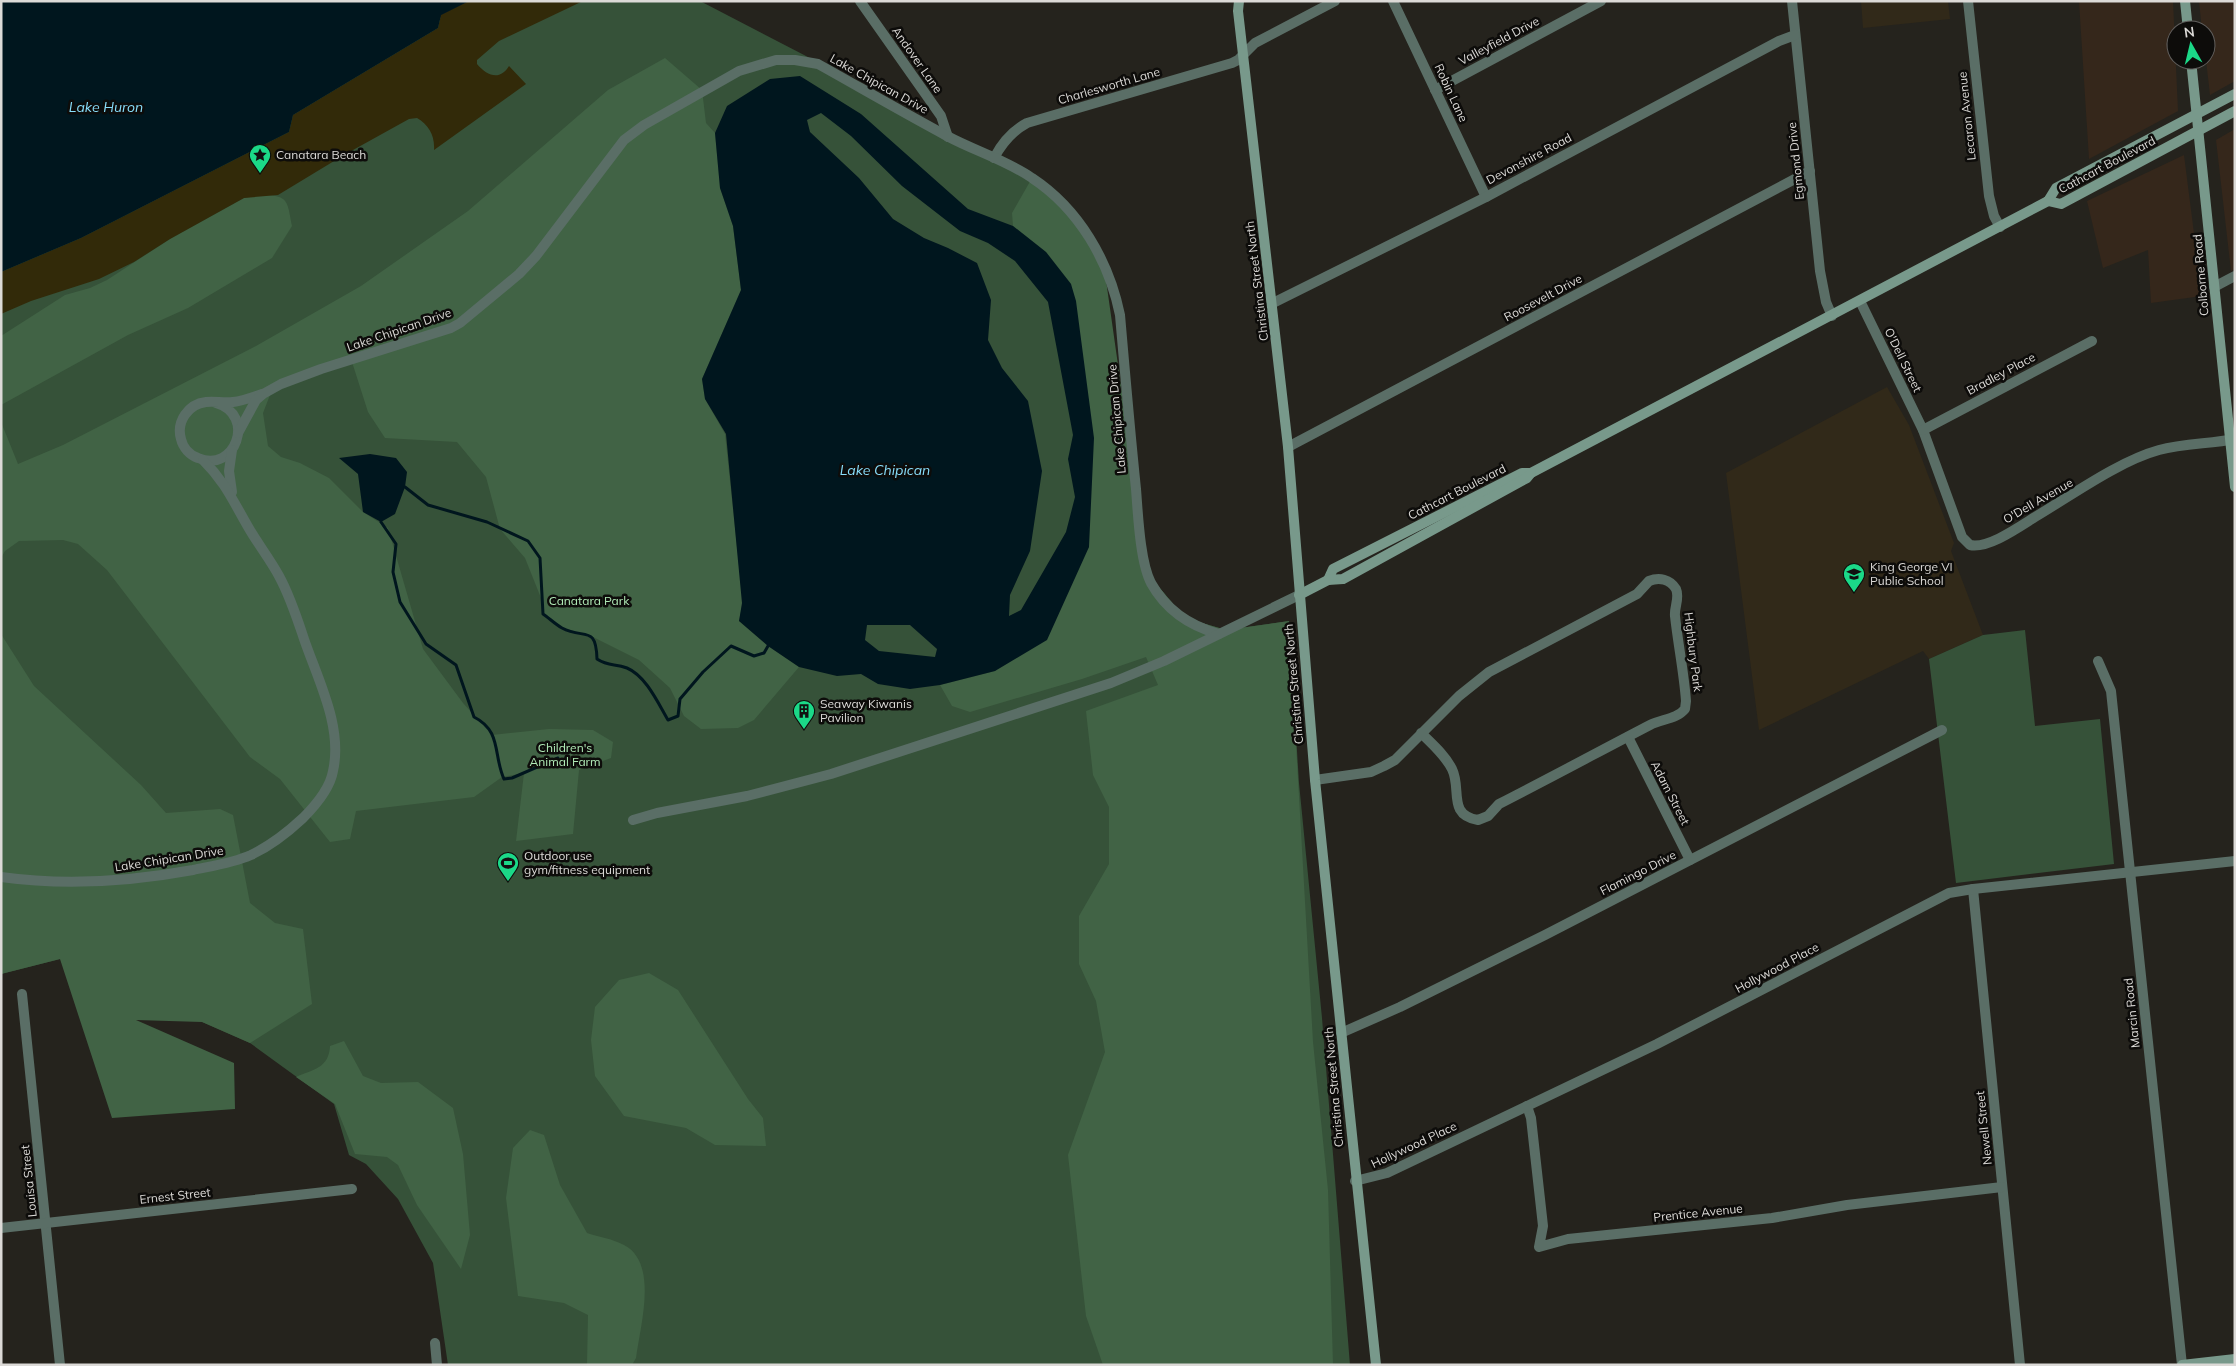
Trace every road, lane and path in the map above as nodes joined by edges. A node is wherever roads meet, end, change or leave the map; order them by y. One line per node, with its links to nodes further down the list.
1 (860, 1): 18 (street, Andover Lane)
2 (1335, 1): 11 (street, Charlesworth Lane)
3 (1393, 1): 13 (street, Robin Lane)
4 (1601, 1): 13 (street, Valleyfield Drive)
5 (1792, 1): 10 (street, Egmond Drive)
6 (1968, 1): 23 (street, Lecaron Avenue)
7 (2185, 1): 9 (main road)
8 (1238, 5): 11 (main road, Christina Street North)
9 (2187, 20)
10 (1795, 35): 20 (street, Egmond Drive); 21 (street, Devonshire Road)
11 (1243, 55): 19 (street, Charlesworth Lane); 27 (main road, Christina Street North)
12 (2192, 70): 16 (main road, Colborne Road)
13 (1435, 90): 21 (street, Robin Lane)
14 (2235, 94): 16 (main road, Cathcart Boulevard)
15 (2235, 111): 17 (main road, Cathcart Boulevard)
16 (2197, 114): 17 (main road, Colborne Road); 22 (main road, Cathcart Boulevard)
17 (2199, 130): 22 (main road, Cathcart Boulevard); 25 (main road, Colborne Road)
18 (948, 136): 19 (street, Lake Chipican Drive); 30 (street, Lake Chipican Drive)
19 (994, 158): 41 (street, Lake Chipican Drive)
20 (1810, 171): 28 (street, Egmond Drive); 35 (street, Roosevelt Drive)
21 (1486, 196): 27 (street, Devonshire Road)
22 (2048, 201): 23 (main road, Cathcart Boulevard)
23 (2000, 227): 26 (main road, Cathcart Boulevard)
24 (2235, 276): 25 (street)
25 (2214, 287): 34 (main road, Colborne Road)
26 (1860, 301): 28 (main road, Cathcart Boulevard); 32 (street, O'Dell Street)
27 (1273, 303): 35 (main road, Christina Street North)
28 (1832, 316): 40 (main road, Cathcart Boulevard)
29 (2092, 341): 32 (street, Bradley Place)
30 (263, 394): 31 (street, Lake Chipican Drive); 33 (street, Lake Chipican Drive)
31 (216, 403): 33 (street); 37 (street)
32 (1923, 430): 34 (street, O'Dell Avenue)
33 (238, 433): 36 (street)
34 (2232, 440): 38 (main road, Colborne Road)
35 (1288, 447): 40 (main road, Christina Street North)
36 (232, 450): 37 (street); 39 (street, Lake Chipican Drive)
37 (203, 460): 39 (street, Lake Chipican Drive)
38 (2235, 487)
39 (233, 496): 51 (street, Lake Chipican Drive)
40 (1299, 595): 41 (street); 46 (main road, Christina Street North)
41 (1219, 634): 47 (street)
42 (2098, 661): 50 (street, Marcin Road)
43 (1942, 730): 48 (street, Flamingo Drive)
44 (1422, 733): 45 (street, Highbury Park); 45 (street, Highbury Park); 46 (street, Highbury Park)
45 (1628, 737): 48 (street, Adam Street)
46 (1315, 780): 54 (main road, Christina Street North)
47 (633, 820)
48 (1690, 860): 54 (street, Flamingo Drive)
49 (2235, 861): 50 (street, Hollywood Place)
50 (2130, 872): 52 (street, Hollywood Place); 67 (street, Marcin Road)
51 (1, 877)
52 (1973, 889): 55 (street, Hollywood Place); 57 (street, Newell Street)
53 (22, 994): 59 (street, Louisa Street)
54 (1341, 1032): 56 (main road, Christina Street North)
55 (1527, 1106): 56 (street, Hollywood Place); 57 (street, Prentice Avenue)
56 (1355, 1182): 65 (main road, Christina Street North)
57 (2002, 1187): 66 (street, Newell Street)
58 (352, 1189): 59 (street, Ernest Street)
59 (46, 1223): 60 (street, Ernest Street); 63 (street, Louisa Street)
60 (1, 1228)
61 (435, 1342): 64 (street)
62 (2235, 1359): 67 (main road)
63 (60, 1365)
64 (437, 1365)
65 (1376, 1365)
66 (2020, 1365)
67 (2182, 1365)

